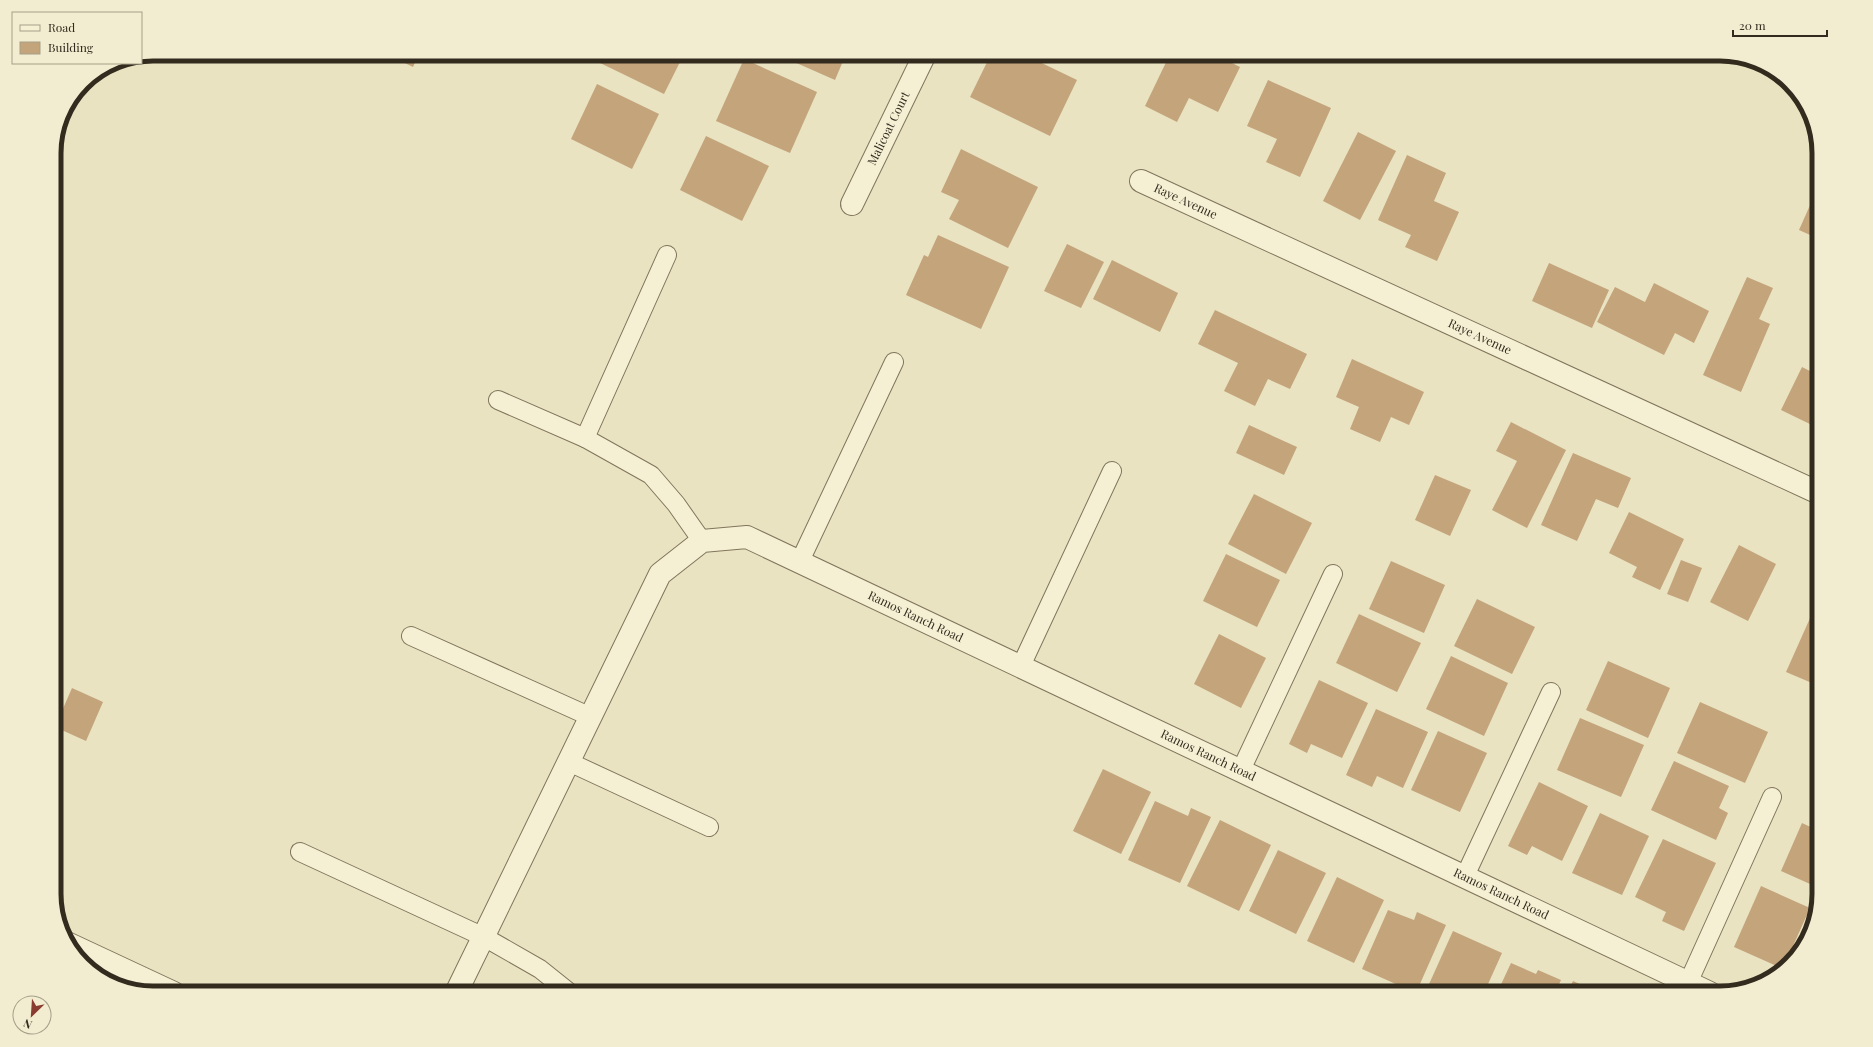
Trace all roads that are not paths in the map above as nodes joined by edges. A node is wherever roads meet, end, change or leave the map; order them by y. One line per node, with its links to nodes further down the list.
1 (922, 61): 3 (street, Malicoat Court)
2 (1141, 181): 9 (street, Raye Avenue)
3 (852, 204)
4 (667, 256): 7 (lane)
5 (894, 362): 11 (lane)
6 (498, 400): 7 (lane)
7 (585, 438): 10 (lane)
8 (1112, 471): 14 (lane)
9 (1812, 490)
10 (702, 541): 11 (street, Ramos Ranch Road); 16 (street)
11 (800, 561): 14 (street, Ramos Ranch Road)
12 (1333, 574): 18 (lane)
13 (411, 636): 16 (lane)
14 (1021, 666): 18 (street, Ramos Ranch Road)
15 (1551, 692): 22 (lane)
16 (591, 717): 17 (street)
17 (569, 762): 20 (lane); 23 (street)
18 (1241, 770): 22 (street, Ramos Ranch Road)
19 (1772, 797): 25 (lane)
20 (709, 827)
21 (300, 852): 23 (lane)
22 (1465, 876): 25 (street, Ramos Ranch Road)
23 (484, 937): 27 (street); 28 (lane)
24 (80, 949): 26 (street)
25 (1688, 983): 29 (street, Ramos Ranch Road)
26 (159, 986)
27 (460, 986)
28 (561, 986)
29 (1695, 986)

